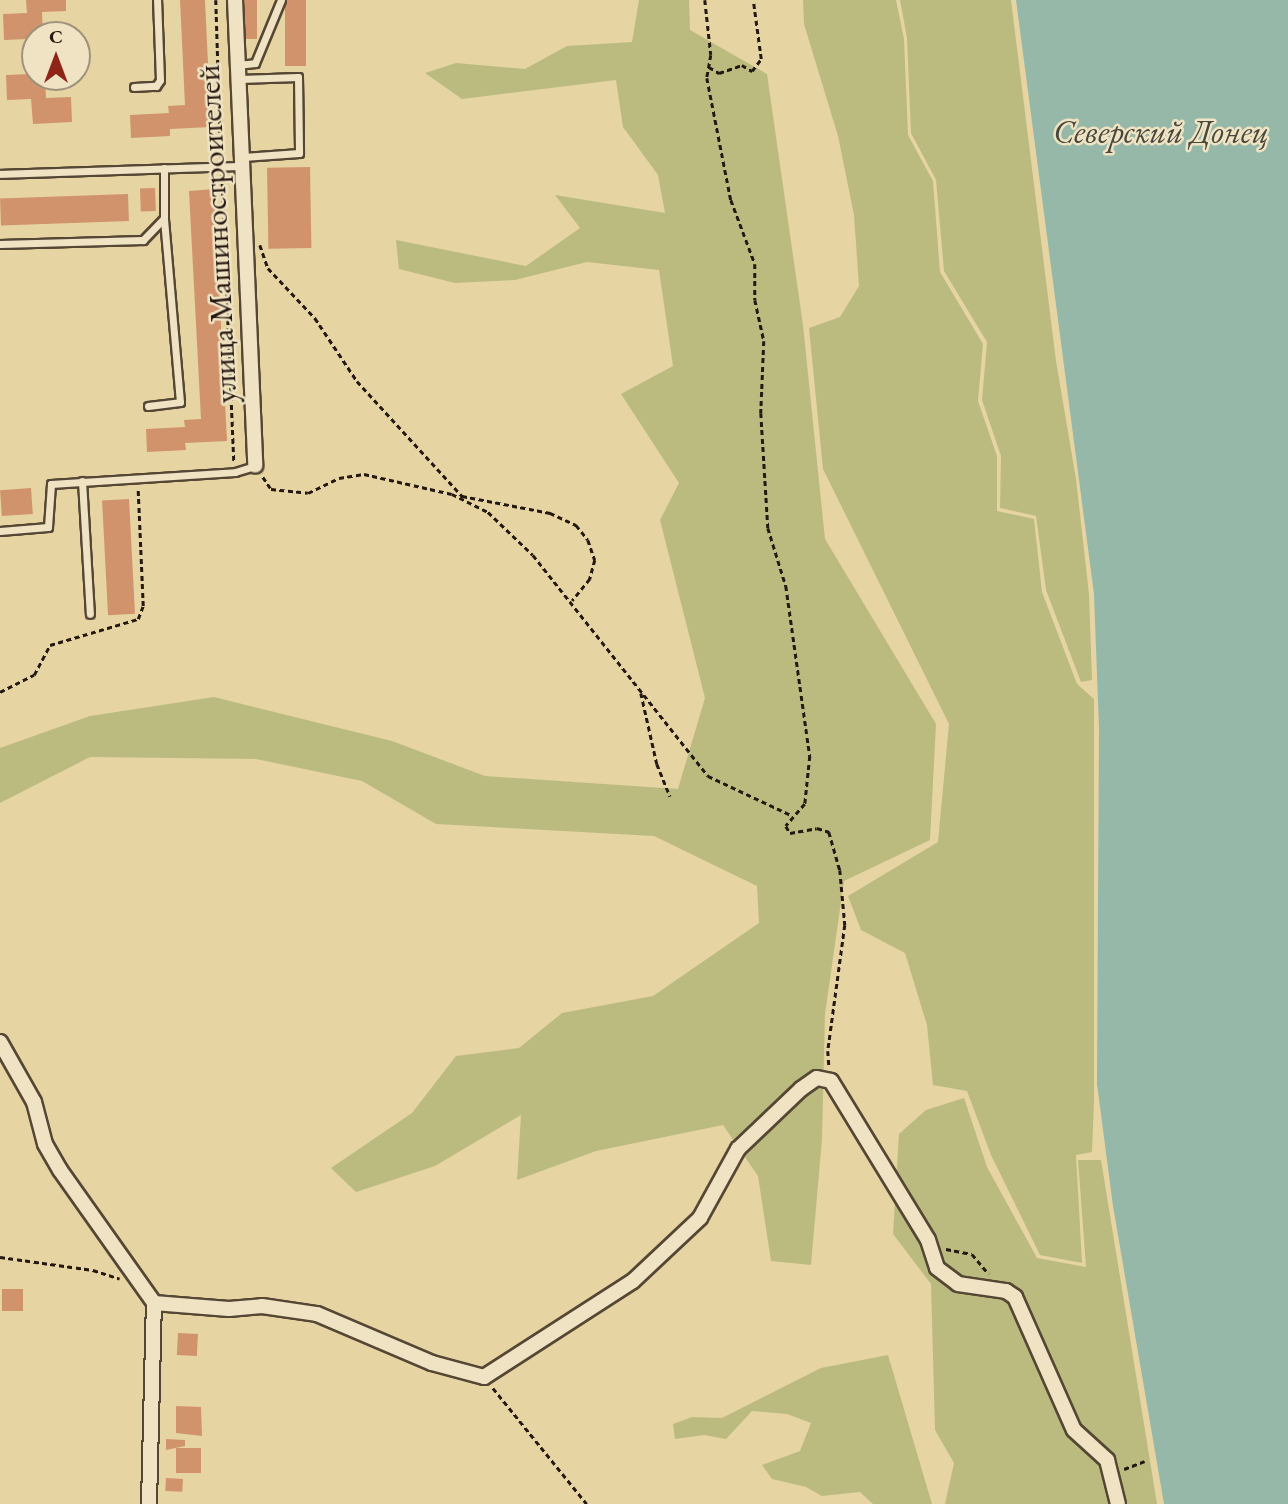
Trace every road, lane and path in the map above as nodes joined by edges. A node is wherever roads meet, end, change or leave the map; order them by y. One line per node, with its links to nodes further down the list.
1 (157, 0): 9 (lane)
2 (216, 0): 11 (path)
3 (235, 0): 8 (street, улица Машиностроителей)
4 (281, 0): 8 (lane)
5 (705, 0): 7 (path)
6 (753, 0): 7 (path)
7 (709, 67): 30 (path)
8 (238, 72): 10 (street, улица Машиностроителей); 10 (lane)
9 (134, 87)
10 (243, 161): 11 (lane); 18 (street, улица Машиностроителей)
11 (222, 166): 12 (lane); 19 (path)
12 (164, 169): 13 (lane); 14 (lane)
13 (0, 174)
14 (164, 218): 15 (lane); 17 (lane)
15 (0, 244)
16 (260, 245): 23 (path)
17 (148, 405)
18 (255, 466): 19 (lane); 22 (path)
19 (235, 472): 20 (lane)
20 (138, 478): 21 (lane); 28 (path)
21 (82, 481): 24 (lane); 26 (lane)
22 (452, 494): 23 (path); 25 (path)
23 (463, 496): 25 (path)
24 (0, 531)
25 (572, 601): 27 (path)
26 (90, 614)
27 (640, 690): 29 (path); 30 (path)
28 (0, 692)
29 (670, 797)
30 (792, 815): 32 (path)
31 (0, 1042): 36 (street)
32 (831, 1081): 33 (street); 38 (street)
33 (928, 1240): 35 (path); 40 (street)
34 (0, 1257): 36 (path)
35 (996, 1278)
36 (142, 1285): 37 (street)
37 (154, 1303): 38 (street); 41 (street)
38 (484, 1377): 42 (path)
39 (1146, 1461): 40 (path)
40 (1111, 1474): 43 (street)
41 (149, 1504)
42 (587, 1504)
43 (1118, 1504)

